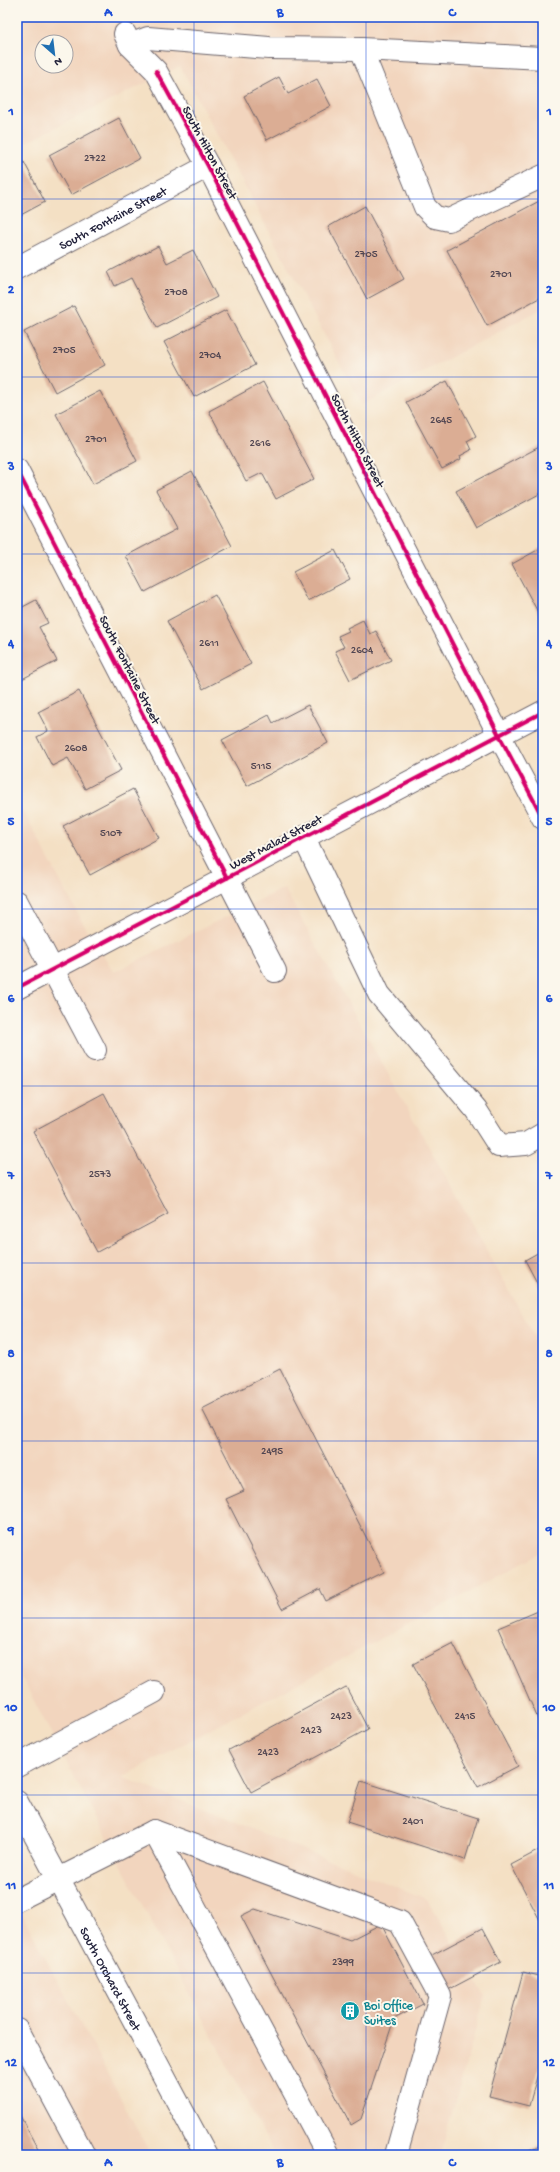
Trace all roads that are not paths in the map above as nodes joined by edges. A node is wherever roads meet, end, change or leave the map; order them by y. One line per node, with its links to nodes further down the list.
1 (361, 49): 2 (street); 3 (street, South Hilton Street); 4 (street)
2 (543, 58)
3 (208, 166): 5 (street, South Fontaine Street); 8 (street, South Hilton Street)
4 (543, 176)
5 (17, 268)
6 (17, 470): 11 (street, South Fontaine Street)
7 (543, 712): 8 (street, West Malad Street)
8 (499, 735): 9 (street, South Hilton Street); 10 (street, West Malad Street)
9 (543, 818)
10 (304, 838): 11 (street, West Malad Street); 17 (street)
11 (227, 878): 13 (street, West Malad Street); 14 (street, South Fontaine Street)
12 (17, 902): 13 (street)
13 (53, 970): 15 (street, West Malad Street); 16 (street)
14 (275, 971)
15 (17, 988)
16 (95, 1050)
17 (543, 1134)
18 (154, 1692): 19 (street)
19 (17, 1766)
20 (17, 1802): 22 (street, South Orchard Street)
21 (154, 1831): 22 (street); 27 (street); 28 (street)
22 (58, 1879): 23 (street); 26 (street, South Orchard Street)
23 (17, 1900)
24 (17, 2030): 25 (street)
25 (84, 2155)
26 (206, 2155)
27 (328, 2155)
28 (396, 2155)

